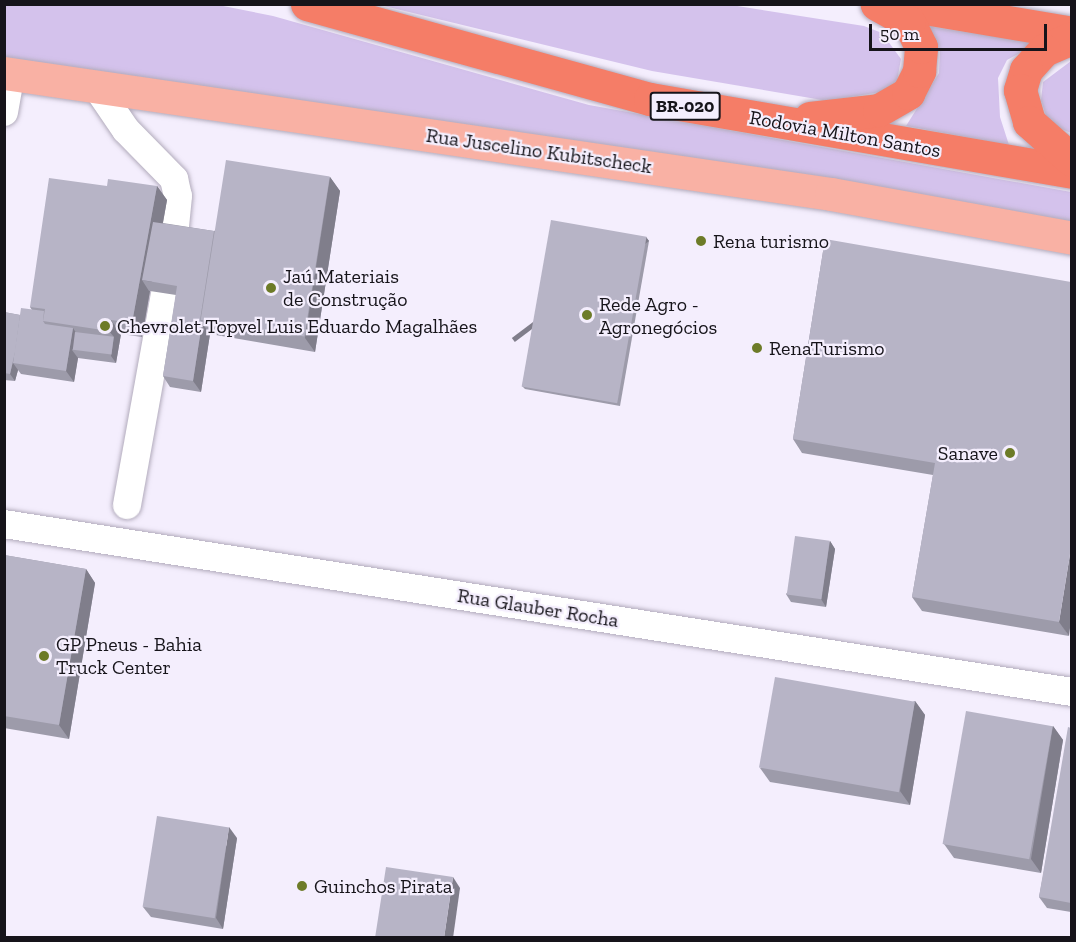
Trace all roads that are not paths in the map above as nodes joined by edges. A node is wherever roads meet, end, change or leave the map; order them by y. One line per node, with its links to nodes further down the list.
1 (308, 4): 9 (highway, Rodovia Milton Santos / BR-020)
2 (877, 4): 9 (highway)
3 (901, 4): 4 (highway)
4 (1071, 33)
5 (1071, 38): 10 (highway)
6 (8, 73): 7 (main road, Rua Juscelino Kubitscheck); 8 (street)
7 (96, 86): 12 (street); 13 (main road, Rua Juscelino Kubitscheck)
8 (4, 112)
9 (773, 123): 11 (highway, Rodovia Milton Santos / BR-020)
10 (1071, 160)
11 (1071, 172)
12 (174, 236)
13 (1071, 238)
14 (165, 293): 15 (street)
15 (127, 505)
16 (4, 524): 17 (street, Rua Glauber Rocha)
17 (1071, 692)

